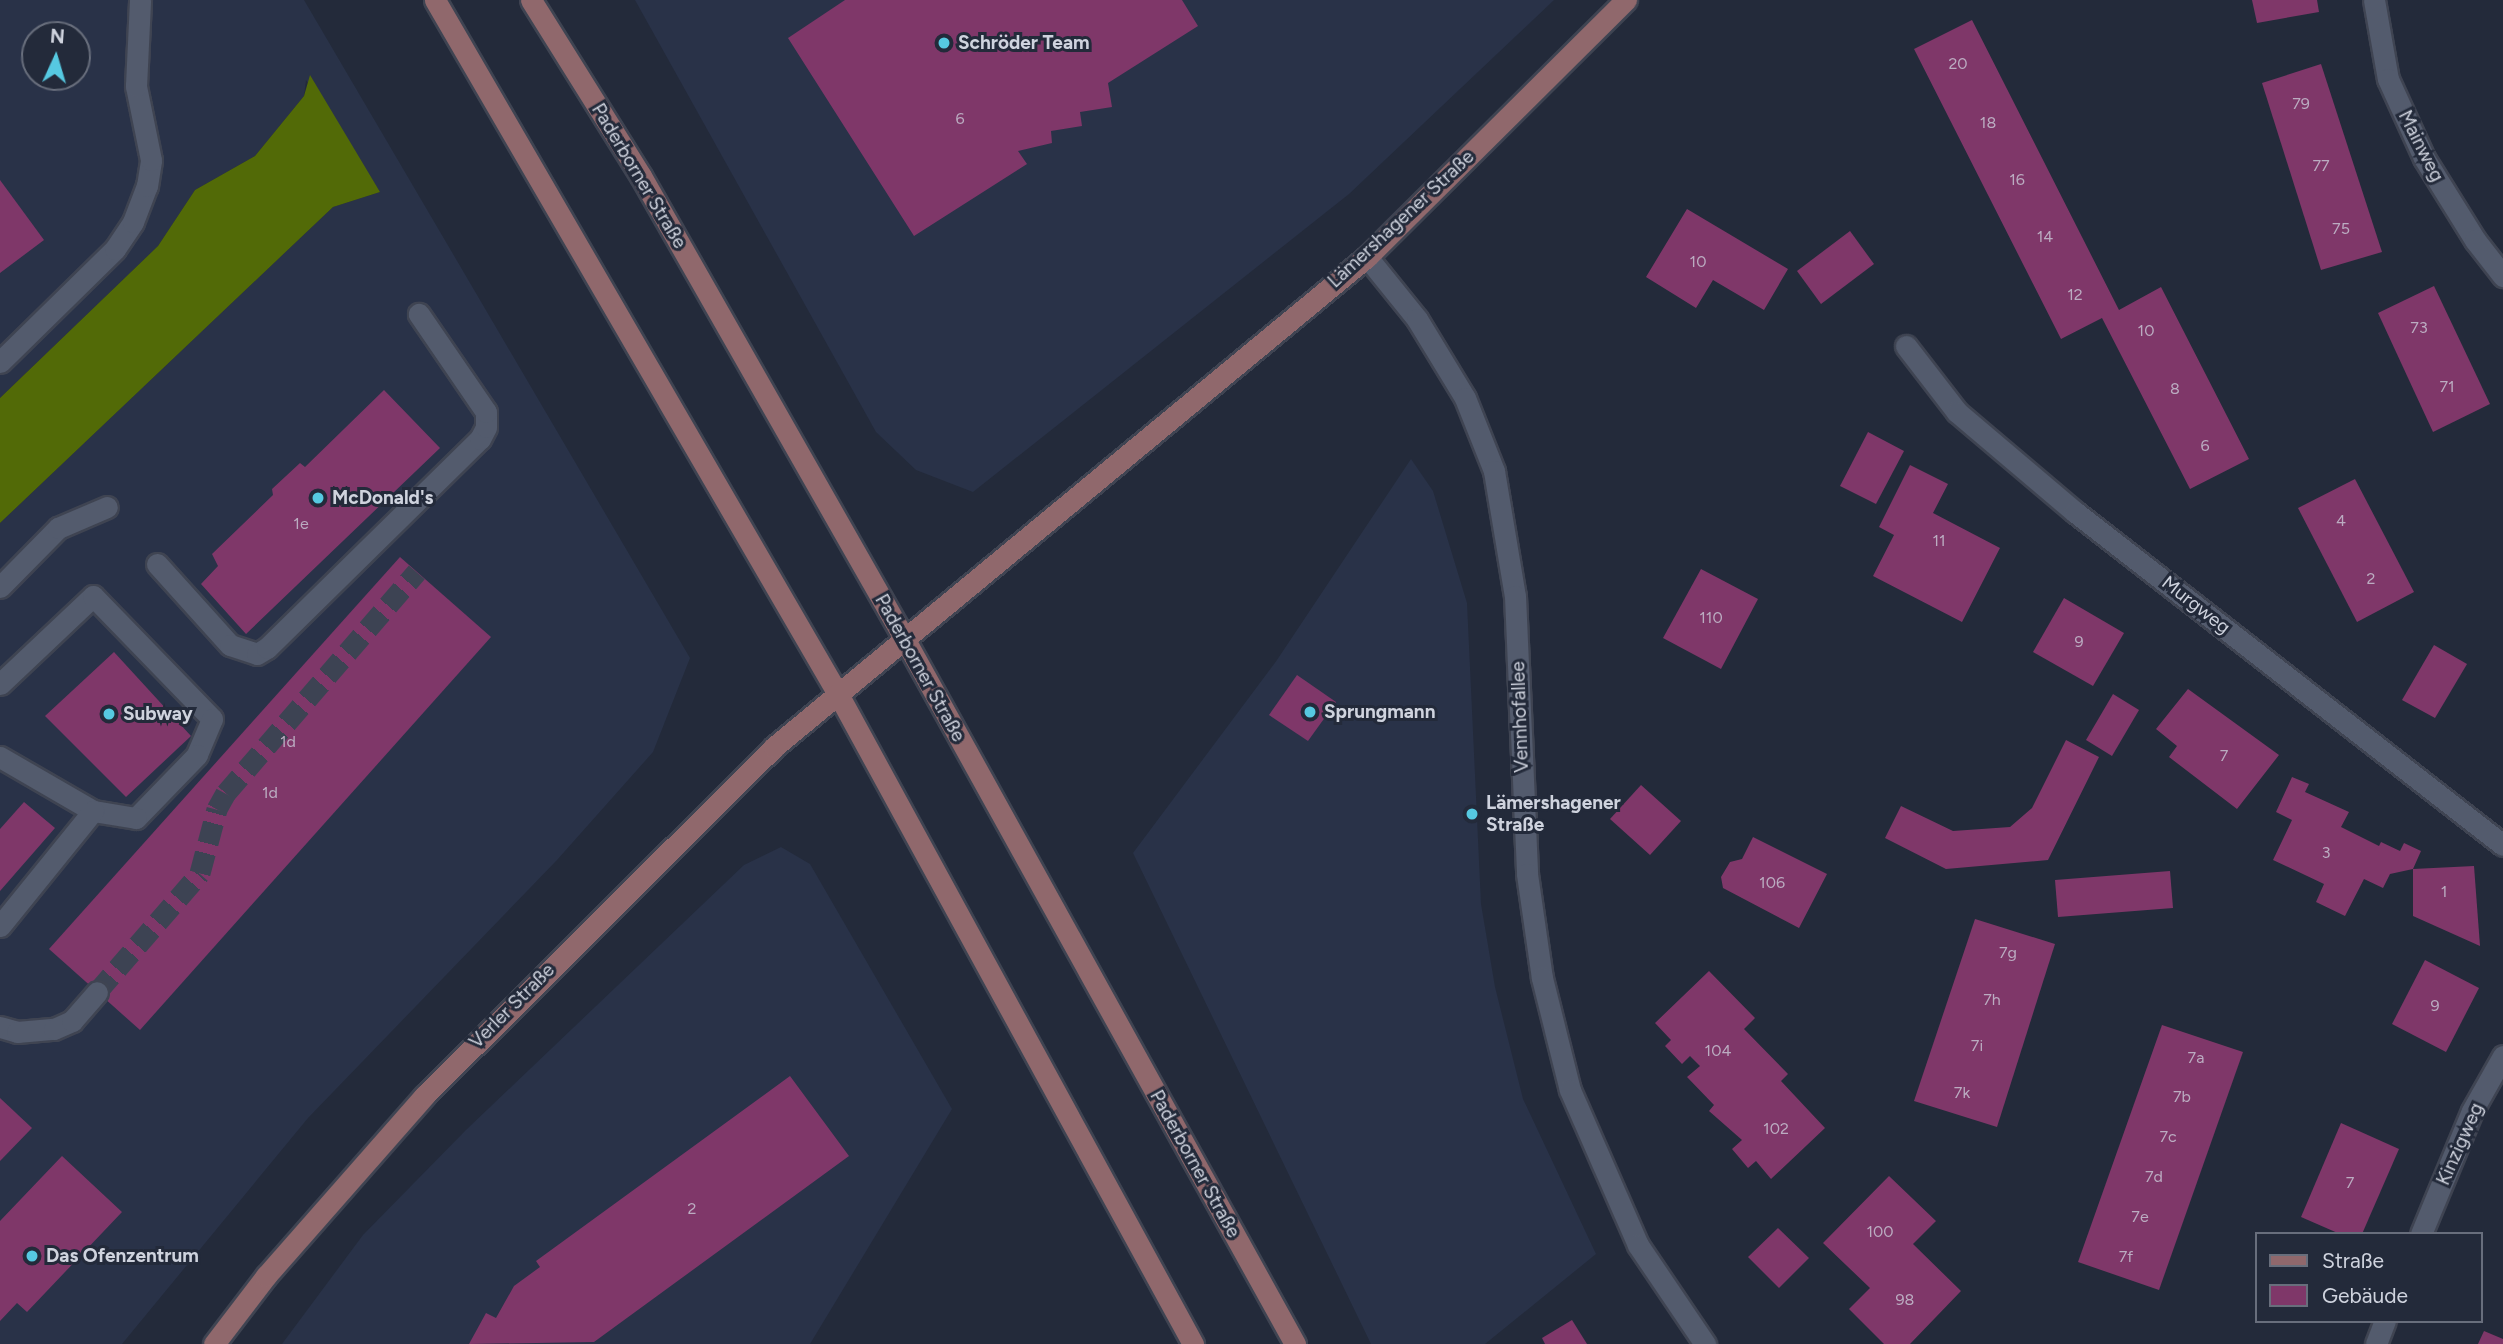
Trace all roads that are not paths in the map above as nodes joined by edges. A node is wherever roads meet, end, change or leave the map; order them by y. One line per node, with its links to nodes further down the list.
1 (140, 0): 10 (street)
2 (435, 0): 16 (main road)
3 (531, 0): 14 (main road, Paderborner Straße)
4 (1626, 0): 6 (main road, Lämershagener Straße)
5 (2374, 0): 7 (street, Mainweg)
6 (1367, 257): 14 (main road, Lämershagener Straße); 29 (street, Vennhofallee)
7 (2503, 276)
8 (419, 314): 12 (street)
9 (1906, 346): 19 (street, Murgweg)
10 (0, 362)
11 (107, 507): 13 (street)
12 (157, 564)
13 (0, 587)
14 (904, 638): 16 (main road, Lämershagener Straße); 28 (main road, Paderborner Straße)
15 (0, 684): 18 (street)
16 (838, 694): 26 (main road, Verler Straße); 27 (main road)
17 (0, 757): 18 (street)
18 (93, 811): 20 (street)
19 (2503, 845)
20 (0, 926)
21 (97, 992): 22 (street)
22 (0, 1027)
23 (2503, 1056): 24 (street, Kinzigweg)
24 (2422, 1232)
25 (2384, 1323): 30 (street)
26 (214, 1344)
27 (1193, 1344)
28 (1295, 1344)
29 (1705, 1344)
30 (2376, 1344)

